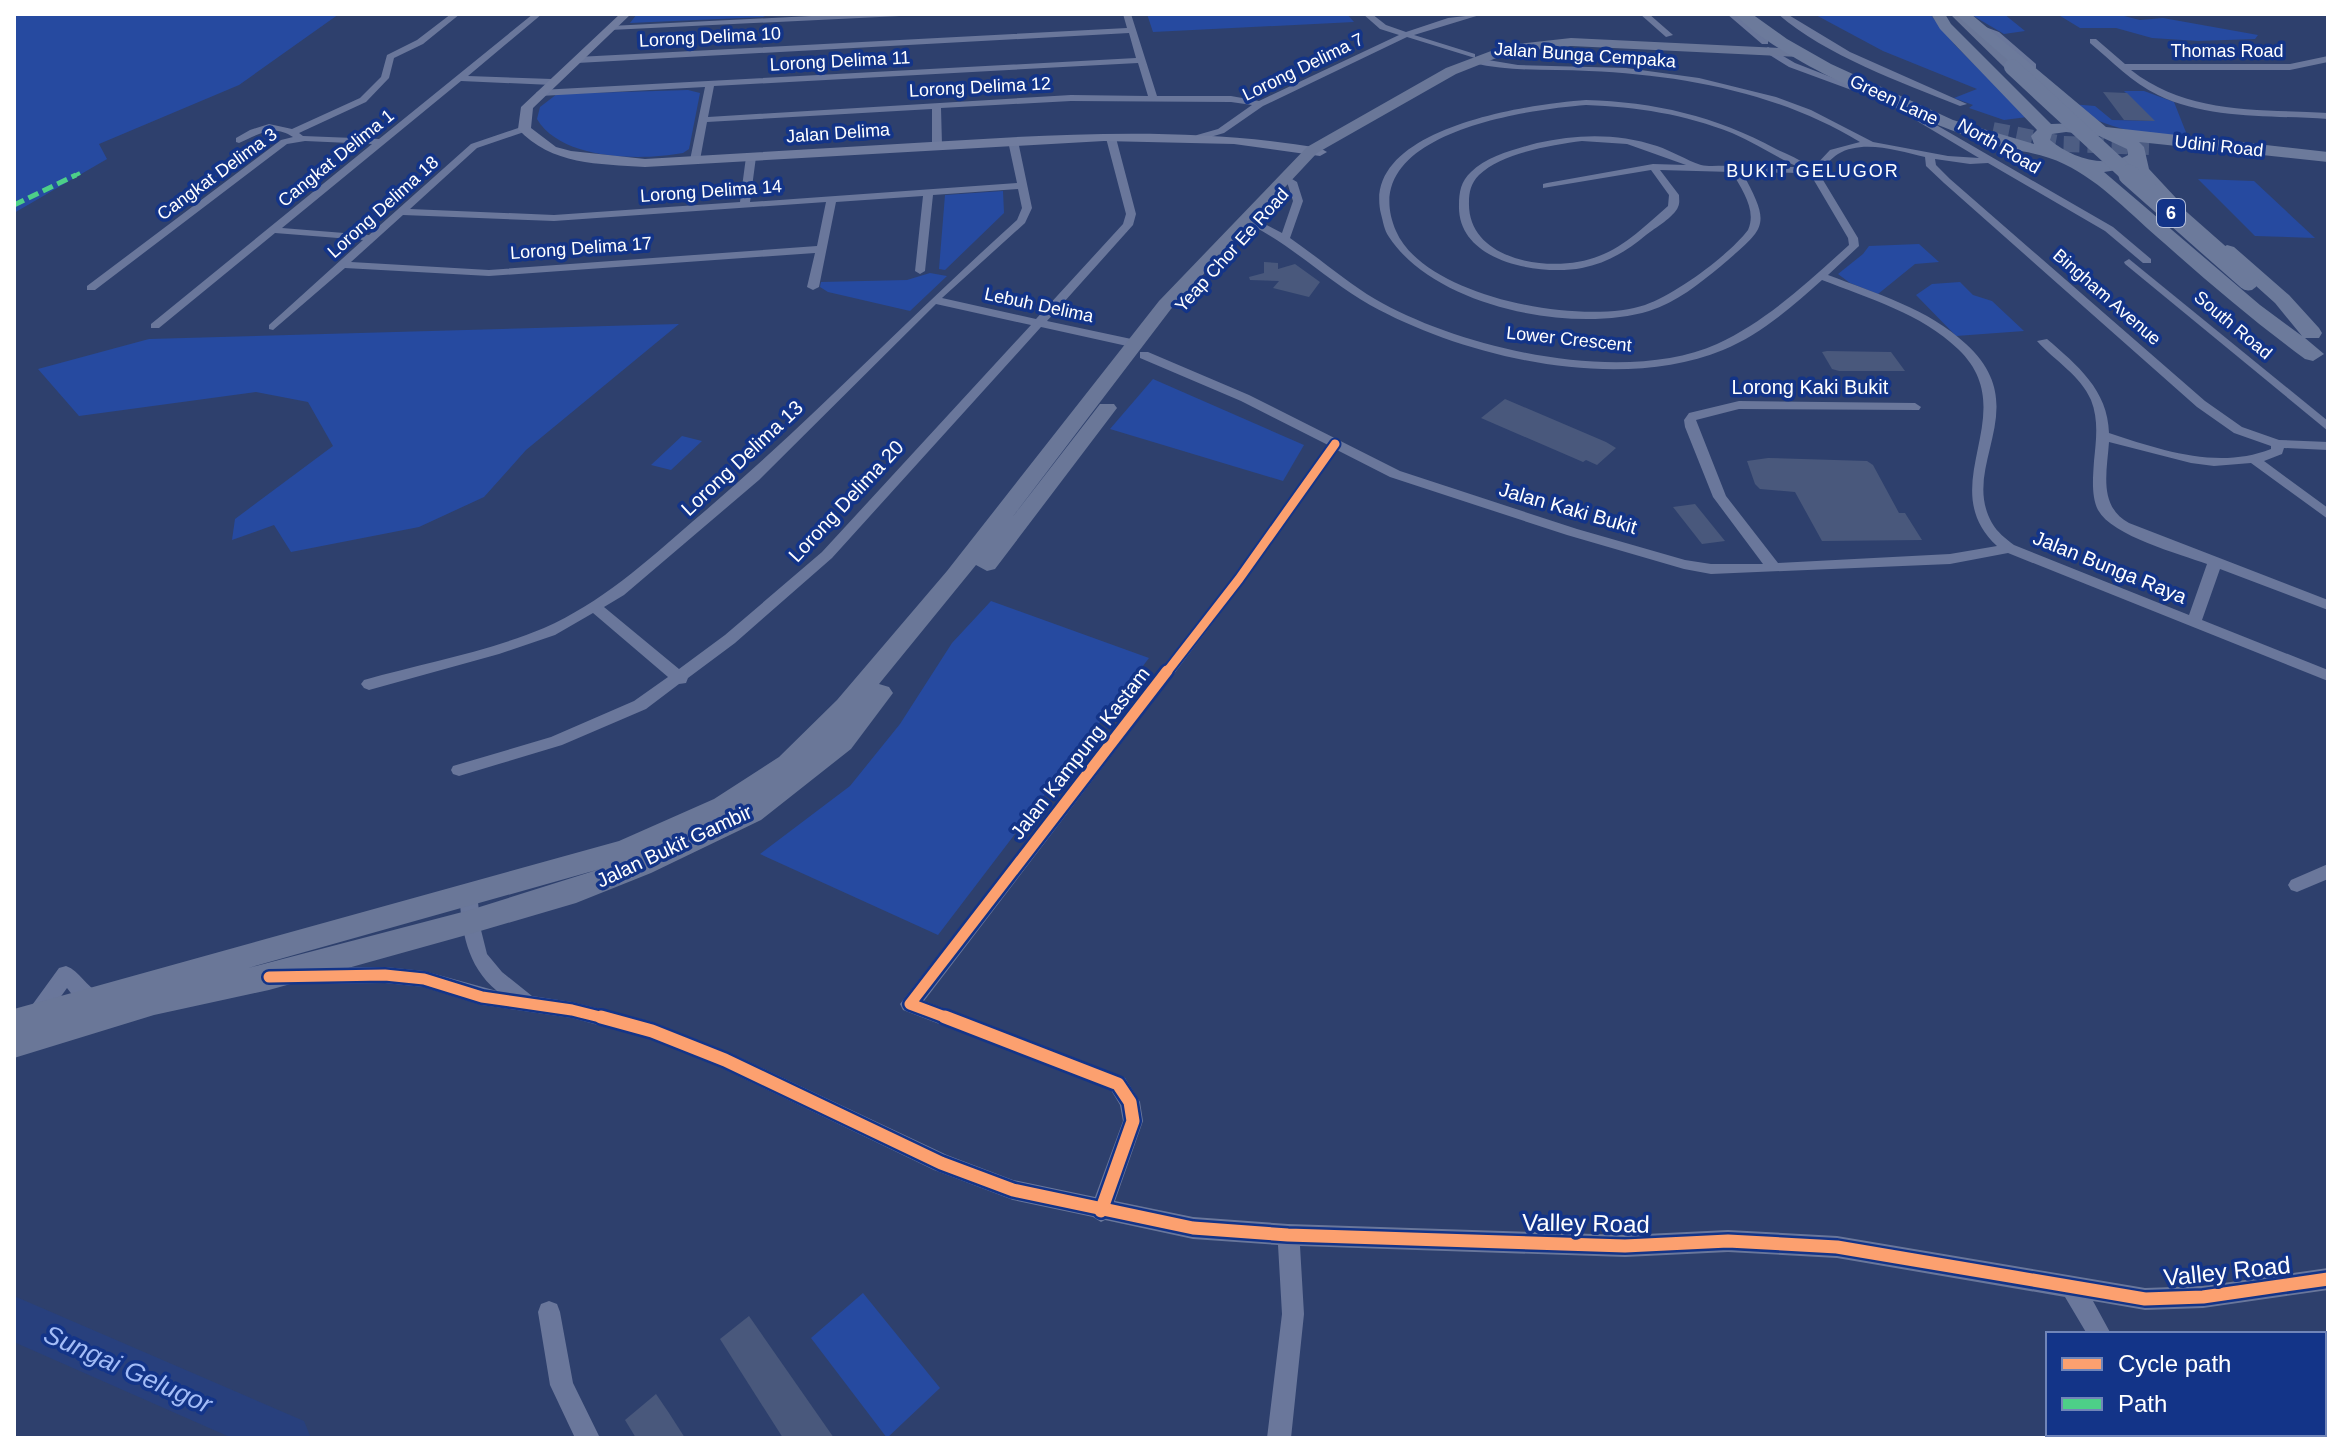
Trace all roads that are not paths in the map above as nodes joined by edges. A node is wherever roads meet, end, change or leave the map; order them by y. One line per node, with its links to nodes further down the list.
1 (456, 14): 52 (street)
2 (538, 14): 36 (street, Cangkat Delima 1)
3 (626, 14): 20 (street)
4 (900, 14): 19 (street)
5 (1127, 14): 21 (street)
6 (1367, 14): 22 (street, Jalan Bunga Cempaka)
7 (1479, 14): 17 (street, Lorong Delima 7)
8 (1644, 14): 23 (street)
9 (1731, 14): 26 (street)
10 (1742, 14): 26 (highway, Green Lane)
11 (1757, 14): 50 (highway)
12 (1771, 14): 44 (highway, Green Lane)
13 (1782, 14): 44 (street)
14 (1941, 14): 33 (main road); 51 (highway)
15 (1956, 14): 33 (main road)
16 (1962, 14): 45 (highway)
17 (1463, 15): 22 (street, Lorong Delima 7)
18 (777, 17): 19 (street); 20 (street)
19 (833, 18): 25 (street)
20 (610, 28): 30 (street)
21 (1132, 30): 27 (street, Lorong Delima 10); 31 (street)
22 (1405, 35): 28 (street, Jalan Bunga Cempaka); 42 (street, Lorong Delima 7)
23 (1669, 35)
24 (2093, 41): 34 (street)
25 (830, 46): 27 (street, Lorong Delima 10); 30 (street, Lorong Delima 10)
26 (1773, 48): 28 (main road); 28 (main road); 32 (highway, Green Lane)
27 (910, 50): 35 (street)
28 (1474, 59): 61 (street, Jalan Bunga Cempaka); 62 (main road, Yeap Chor Ee Road)
29 (2328, 59): 34 (street, Thomas Road)
30 (577, 60): 37 (street)
31 (1142, 60): 35 (street, Lorong Delima 11); 40 (street)
32 (1806, 61): 41 (highway, Green Lane); 69 (street, North Road)
33 (2005, 67): 59 (highway, bridge)
34 (2124, 67): 46 (street)
35 (912, 73): 38 (street, Lorong Delima 11)
36 (459, 78): 37 (street); 58 (street, Cangkat Delima 1)
37 (552, 82): 39 (street)
38 (710, 84): 39 (street, Lorong Delima 11); 47 (street)
39 (540, 93): 49 (street)
40 (1153, 97): 42 (street, Lorong Delima 12); 43 (street, Lorong Delima 12)
41 (1906, 103): 44 (highway); 50 (highway, Green Lane)
42 (1260, 104): 48 (street, Lorong Delima 7)
43 (936, 105): 47 (street, Lorong Delima 12); 60 (street)
44 (1967, 109): 50 (highway, Green Lane)
45 (2078, 115): 59 (highway); 59 (highway)
46 (2328, 116)
47 (702, 120): 68 (street)
48 (1233, 122): 53 (street, Lorong Delima 7); 54 (street, Lorong Delima 7)
49 (524, 129): 68 (street, Jalan Delima); 84 (street, Lorong Delima 18)
50 (2002, 130): 51 (highway, Green Lane); 59 (highway, Green Lane); 81 (highway)
51 (2047, 130): 59 (highway, Green Lane); 59 (highway)
52 (296, 135): 56 (street); 58 (street, Cangkat Delima 3); 95 (street, Cangkat Delima 3)
53 (1200, 137): 54 (street, Jalan Delima); 55 (street, Jalan Delima)
54 (1231, 137): 62 (street, Jalan Delima)
55 (1111, 138): 57 (street, Jalan Delima); 97 (street, Lorong Delima 20)
56 (239, 140)
57 (1013, 141): 60 (street, Jalan Delima); 77 (street, Lorong Delima 13)
58 (381, 142): 86 (street, Cangkat Delima 1)
59 (2091, 143): 65 (highway); 65 (highway); 66 (highway, Udini Road); 81 (highway); 102 (highway, 6, bridge)
60 (937, 145): 64 (street, Jalan Delima)
61 (1871, 145): 63 (street); 75 (street)
62 (1318, 149): 76 (main road, Yeap Chor Ee Road); 85 (main road, Yeap Chor Ee Road)
63 (1930, 156): 69 (street); 107 (street, Bingham Avenue)
64 (751, 157): 68 (street, Jalan Delima); 83 (street)
65 (2151, 157): 67 (highway); 67 (highway, Udini Road); 70 (highway); 79 (highway)
66 (2328, 157)
67 (2234, 159): 70 (highway, Udini Road)
68 (695, 160)
69 (1990, 160): 90 (street, North Road)
70 (2328, 166)
71 (1653, 167): 72 (street); 72 (street); 78 (street)
72 (1699, 167): 74 (street)
73 (1802, 168): 74 (street); 74 (street); 75 (street)
74 (1736, 169)
75 (1818, 172): 93 (street, Lower Crescent)
76 (1292, 182): 85 (main road, Yeap Chor Ee Road); 88 (street)
77 (1022, 186): 80 (street, Lorong Delima 14); 96 (street, Lorong Delima 13)
78 (1547, 186)
79 (2154, 186): 81 (highway); 102 (highway)
80 (928, 192): 82 (street, Lorong Delima 14); 92 (street)
81 (2116, 192): 102 (highway)
82 (832, 199): 83 (street, Lorong Delima 14); 89 (street)
83 (745, 205): 84 (street, Lorong Delima 14)
84 (402, 212): 87 (street, Lorong Delima 18)
85 (1251, 220): 88 (street, Lower Crescent); 101 (main road, Yeap Chor Ee Road)
86 (273, 230): 87 (street); 98 (street, Cangkat Delima 1)
87 (373, 238): 91 (street, Lorong Delima 18)
88 (1285, 239): 93 (street, Lower Crescent)
89 (821, 249): 91 (street, Lorong Delima 17); 94 (street)
90 (2147, 261): 104 (street, South Road)
91 (343, 265): 99 (street, Lorong Delima 18)
92 (920, 271)
93 (1821, 276): 111 (street, Jalan Bunga Raya)
94 (813, 287)
95 (91, 288)
96 (934, 300): 97 (street, Lebuh Delima); 115 (street, Lorong Delima 13)
97 (1038, 323): 101 (street, Lebuh Delima); 118 (street, Lorong Delima 20)
98 (155, 326)
99 (273, 327)
100 (2043, 341): 105 (street)
101 (1140, 350): 106 (street, Jalan Kaki Bukit); 123 (main road, Jalan Bukit Gambir)
102 (2320, 350)
103 (1915, 407): 113 (street, Lorong Kaki Bukit)
104 (2328, 427)
105 (2104, 436): 109 (street); 112 (street)
106 (1335, 444): 113 (street, Jalan Kaki Bukit); 128 (street, Jalan Kampung Kastam)
107 (2278, 444): 108 (street, Bingham Avenue); 109 (street)
108 (2328, 446)
109 (2256, 461): 110 (street)
110 (2328, 515)
111 (2009, 548): 113 (street, Jalan Kaki Bukit); 116 (street, Jalan Bunga Raya)
112 (2215, 563): 114 (street); 116 (street)
113 (1774, 568)
114 (2328, 605)
115 (596, 608): 118 (street); 119 (street, Lorong Delima 13)
116 (2194, 622): 117 (street, Jalan Bunga Raya)
117 (2328, 676)
118 (681, 679): 120 (street, Lorong Delima 20)
119 (369, 684)
120 (459, 770)
121 (2328, 871): 122 (street)
122 (2297, 885)
123 (469, 908): 124 (main road, Jalan Bukit Gambir); 125 (street); 126 (main road, Jalan Bukit Gambir)
124 (269, 977): 125 (street, Valley Road); 127 (main road, Jalan Bukit Gambir)
125 (533, 1006): 128 (street, Valley Road)
126 (25, 1020)
127 (14, 1044)
128 (1101, 1211): 129 (street, Valley Road)
129 (1288, 1235): 131 (street, Valley Road); 135 (street)
130 (2328, 1279): 131 (street, Valley Road)
131 (2072, 1287): 133 (street)
132 (549, 1312): 134 (street)
133 (2099, 1332)
134 (588, 1438)
135 (1279, 1438)

